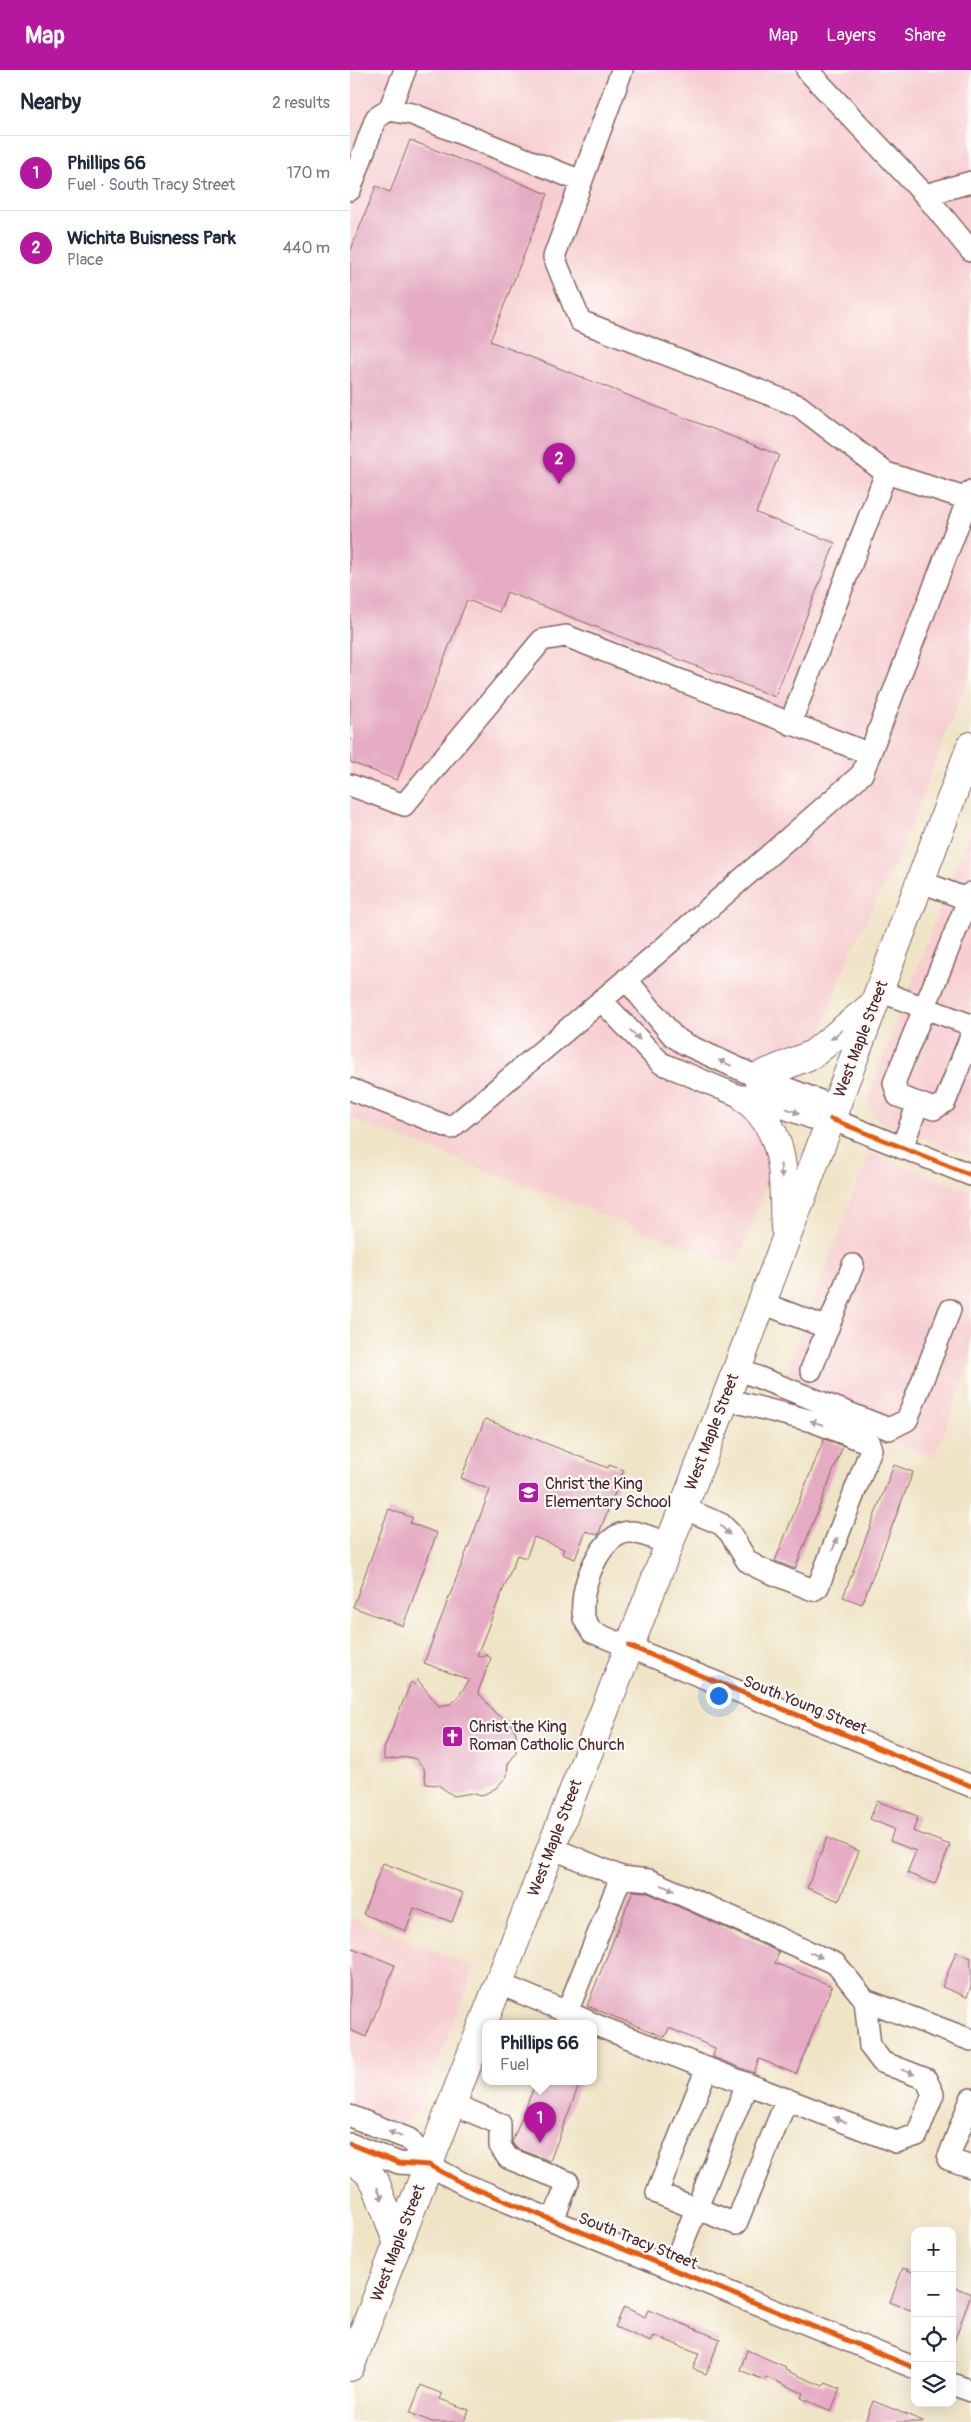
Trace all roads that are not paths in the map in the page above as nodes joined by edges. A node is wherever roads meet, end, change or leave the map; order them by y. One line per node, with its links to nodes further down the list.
1 (405, 70): 4 (street)
2 (622, 70): 5 (street)
3 (807, 70): 8 (street)
4 (389, 110): 5 (street); 7 (street)
5 (581, 181): 11 (street)
6 (971, 182): 8 (street)
7 (350, 190)
8 (925, 195): 9 (street)
9 (963, 229): 10 (street)
10 (971, 251)
11 (886, 473): 12 (street); 13 (street)
12 (969, 495): 14 (street)
13 (790, 724): 14 (street); 16 (street)
14 (870, 754): 19 (street)
15 (968, 763): 17 (main road, West Maple Street)
16 (350, 785)
17 (920, 881): 18 (street); 20 (main road, West Maple Street)
18 (970, 898): 22 (street)
19 (626, 979): 21 (street); 26 (street, one-way to 19)
20 (877, 998): 22 (street); 26 (main road, one-way to 26); 28 (main road, West Maple Street)
21 (601, 1000): 25 (street); 26 (street, one-way to 26)
22 (925, 1008): 23 (street); 27 (street)
23 (971, 1025)
24 (971, 1036): 27 (street)
25 (350, 1088)
26 (752, 1088): 28 (street); 31 (main road, one-way to 31)
27 (918, 1103): 29 (street)
28 (832, 1117): 29 (street); 31 (main road, West Maple Street)
29 (902, 1148): 30 (street)
30 (971, 1176)
31 (786, 1238): 33 (main road, West Maple Street)
32 (853, 1265): 35 (street)
33 (762, 1302): 35 (street); 36 (main road, West Maple Street)
34 (950, 1310): 36 (street)
35 (828, 1328): 37 (street)
36 (737, 1369): 38 (main road, West Maple Street)
37 (811, 1370)
38 (725, 1399): 39 (main road, West Maple Street); 39 (street, one-way to 38)
39 (683, 1508): 40 (main road, West Maple Street)
40 (669, 1544): 41 (main road, West Maple Street); 41 (street, South Young Street)
41 (629, 1646): 42 (street, South Young Street); 43 (main road, West Maple Street)
42 (971, 1786)
43 (552, 1848): 44 (street); 45 (main road, West Maple Street)
44 (621, 1877): 46 (street, one-way to 46); 47 (street)
45 (500, 1984): 47 (street); 48 (main road, West Maple Street)
46 (865, 2000): 52 (street); 55 (street, one-way to 55)
47 (567, 2012): 49 (street)
48 (486, 2020)
49 (584, 2020)
50 (597, 2026): 53 (street)
51 (482, 2030): 56 (main road, West Maple Street)
52 (971, 2040)
53 (708, 2068): 54 (street); 63 (street)
54 (747, 2084): 55 (street); 63 (street)
55 (787, 2100): 63 (street)
56 (453, 2104): 61 (main road, West Maple Street); 64 (street)
57 (970, 2104): 62 (street)
58 (350, 2116): 61 (street, South Tracy Street, one-way to 58)
59 (350, 2144): 61 (street, South Tracy Street)
60 (350, 2156): 65 (main road, one-way to 65)
61 (429, 2165): 64 (street, South Tracy Street); 65 (main road, West Maple Street)
62 (971, 2167)
63 (697, 2209): 66 (street)
64 (553, 2220): 66 (street, South Tracy Street)
65 (398, 2244): 68 (main road, West Maple Street)
66 (672, 2269): 67 (street, South Tracy Street)
67 (911, 2366)
68 (350, 2368)
69 (956, 2385): 70 (street)
70 (971, 2391)

